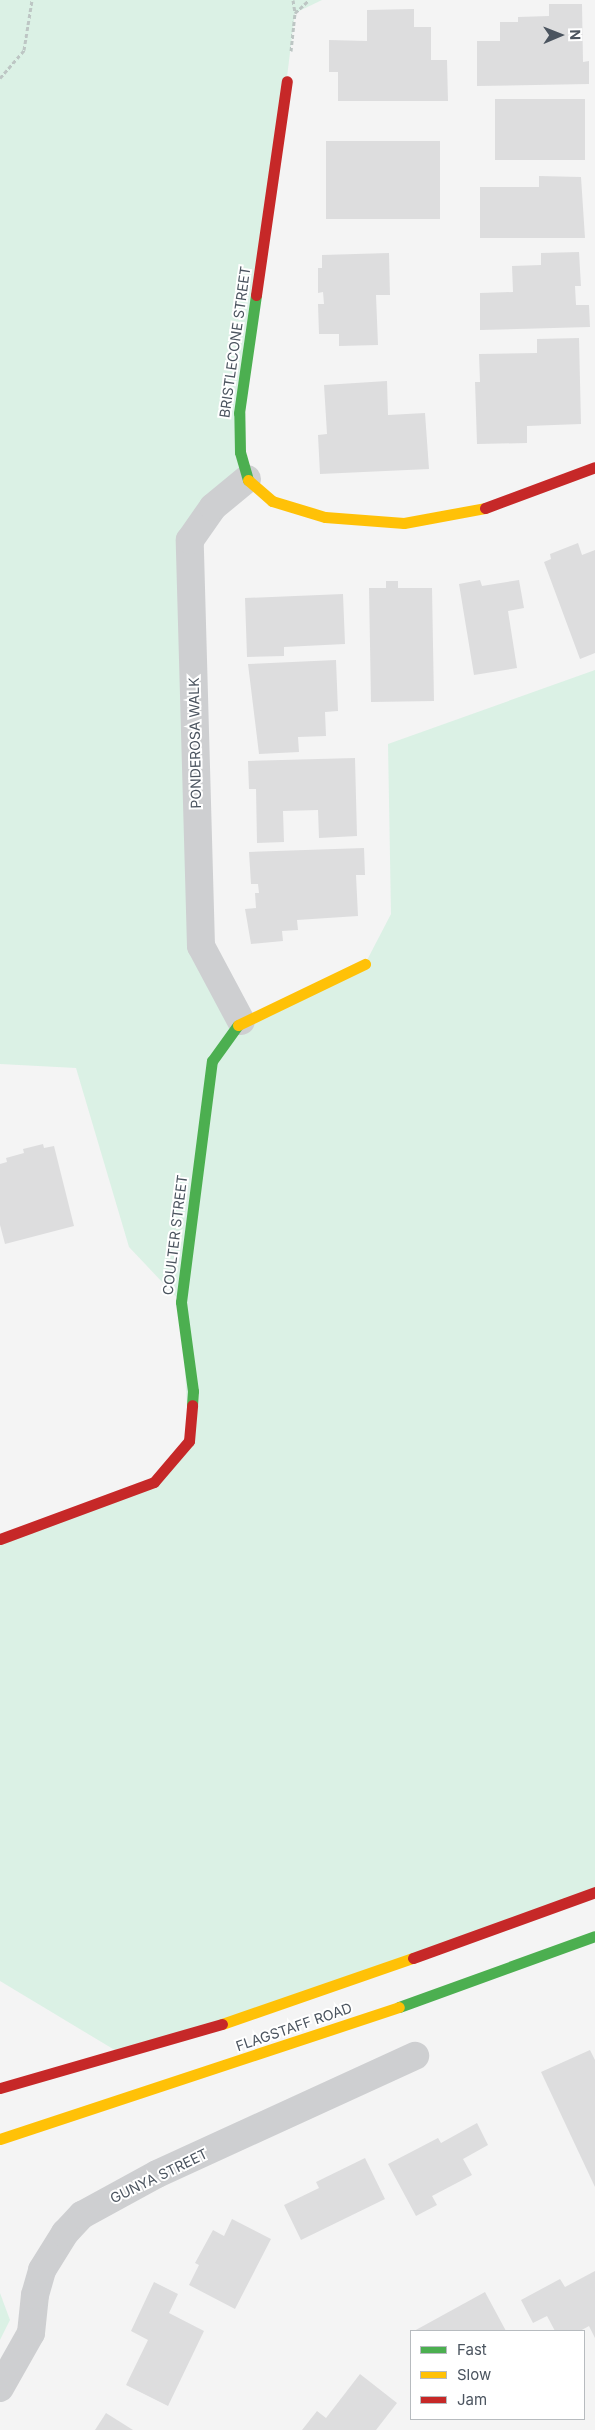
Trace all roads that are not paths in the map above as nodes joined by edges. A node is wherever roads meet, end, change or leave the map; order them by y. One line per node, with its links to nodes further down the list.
1 (288, 81): 3 (street, BRISTLECONE STREET)
2 (595, 467): 3 (street)
3 (247, 479): 5 (street, PONDEROSA WALK)
4 (365, 964): 5 (street, COULTER STREET)
5 (241, 1021): 6 (street, COULTER STREET)
6 (0, 1539)
7 (595, 1892): 10 (street, FLAGSTAFF ROAD)
8 (595, 1936): 11 (street, FLAGSTAFF ROAD)
9 (416, 2056): 12 (street, GUNYA STREET)
10 (0, 2088)
11 (0, 2139)
12 (0, 2388)

